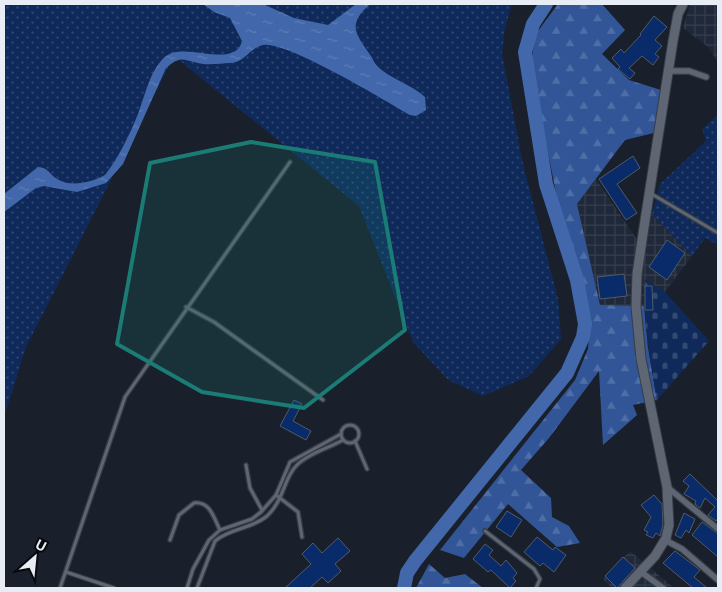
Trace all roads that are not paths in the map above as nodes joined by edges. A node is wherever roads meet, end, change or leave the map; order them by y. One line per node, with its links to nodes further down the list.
1 (681, 5): 2 (street)
2 (669, 71): 3 (street); 5 (street)
3 (706, 77)
4 (290, 162): 7 (lane)
5 (650, 192): 6 (lane); 14 (street)
6 (718, 233)
7 (186, 307): 8 (lane); 26 (lane)
8 (323, 400)
9 (341, 434): 10 (lane); 11 (lane); 15 (lane)
10 (343, 440): 11 (lane); 16 (lane)
11 (355, 441): 13 (lane)
12 (246, 465): 17 (lane)
13 (367, 469)
14 (667, 488): 18 (street); 23 (street)
15 (276, 495): 16 (lane); 17 (lane)
16 (281, 499): 21 (lane); 25 (lane)
17 (262, 510): 19 (lane)
18 (718, 529)
19 (220, 530): 22 (lane); 24 (lane)
20 (486, 531): 33 (lane)
21 (302, 538)
22 (170, 540)
23 (664, 540): 27 (street); 28 (street)
24 (193, 569): 25 (lane); 31 (lane)
25 (202, 571): 32 (lane)
26 (66, 572): 29 (lane); 30 (lane)
27 (642, 572): 34 (street); 35 (street)
28 (718, 580)
29 (60, 588)
30 (114, 588)
31 (187, 588)
32 (197, 588)
33 (536, 588)
34 (625, 588)
35 (663, 588)

